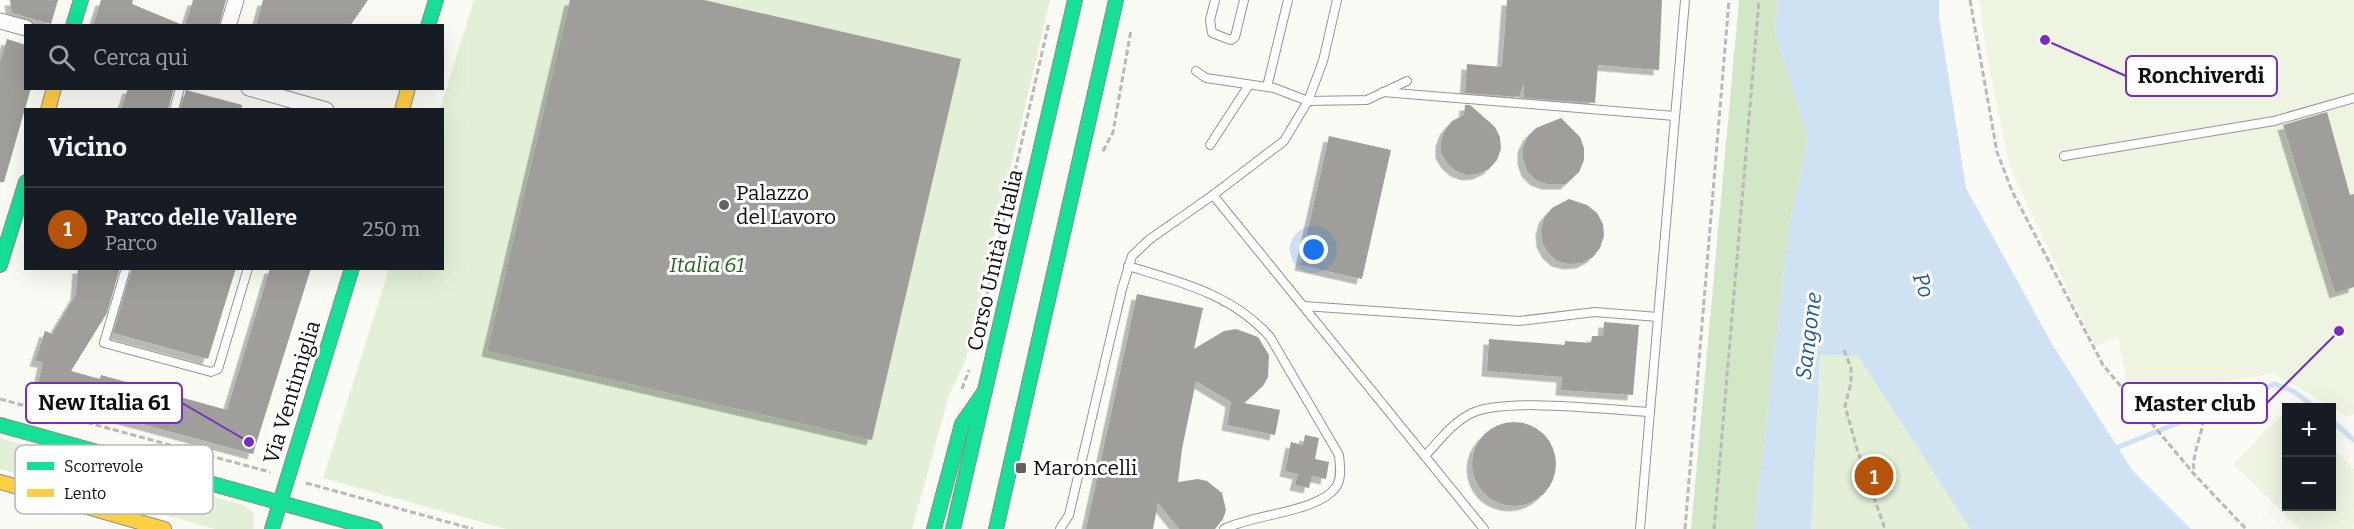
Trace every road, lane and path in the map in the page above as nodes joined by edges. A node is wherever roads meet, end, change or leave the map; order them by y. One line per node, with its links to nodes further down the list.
1 (81, 0): 16 (main road)
2 (236, 0): 17 (street)
3 (436, 0): 18 (main road)
4 (1075, 0): 50 (main road, Corso Unità d'Italia)
5 (1116, 0): 73 (main road)
6 (1215, 0): 7 (lane)
7 (1244, 0)
8 (1288, 0): 23 (lane)
9 (1337, 0): 30 (lane)
10 (1685, 0): 35 (lane)
11 (1729, 0): 78 (path)
12 (1759, 0): 79 (path)
13 (1970, 0): 51 (path)
14 (1051, 12): 47 (path)
15 (0, 21): 19 (street)
16 (75, 24)
17 (229, 24)
18 (429, 24)
19 (24, 27)
20 (1196, 71): 22 (lane)
21 (1407, 81): 28 (lane)
22 (1249, 85): 23 (lane); 36 (lane)
23 (1267, 87): 30 (lane)
24 (53, 90): 31 (main road)
25 (179, 90): 32 (lane)
26 (256, 90): 33 (street)
27 (407, 90): 34 (main road)
28 (1383, 92): 30 (lane); 35 (lane)
29 (2354, 98): 37 (lane)
30 (1308, 101): 39 (lane)
31 (49, 108)
32 (175, 108)
33 (319, 108)
34 (403, 108)
35 (1676, 116): 46 (lane)
36 (1210, 145)
37 (2064, 156)
38 (24, 188): 40 (main road)
39 (1213, 195): 41 (lane); 45 (lane)
40 (1, 257)
41 (1128, 266): 74 (lane); 75 (lane)
42 (125, 270): 43 (lane)
43 (247, 270)
44 (351, 270): 61 (main road, Via Ventimiglia)
45 (1304, 306): 46 (lane); 58 (lane)
46 (1658, 317): 54 (lane)
47 (978, 334)
48 (1844, 350): 80 (path)
49 (970, 369): 53 (path)
50 (986, 390): 71 (main road); 72 (main road, Corso Unità d'Italia)
51 (2128, 396): 60 (path); 60 (path)
52 (0, 399): 57 (path)
53 (958, 400)
54 (1650, 412): 58 (lane); 77 (lane)
55 (0, 425): 56 (main road)
56 (73, 445)
57 (169, 445)
58 (1425, 456): 76 (lane)
59 (213, 457): 61 (path)
60 (2194, 474): 81 (path)
61 (287, 477): 65 (main road, Via Ventimiglia); 70 (path)
62 (0, 482): 64 (main road)
63 (213, 484): 65 (main road)
64 (15, 486)
65 (280, 502): 68 (main road, Via Ventimiglia); 69 (main road)
66 (112, 514): 67 (main road)
67 (164, 529)
68 (272, 529)
69 (375, 529)
70 (473, 529)
71 (934, 529)
72 (952, 529)
73 (996, 529)
74 (1060, 529)
75 (1224, 529)
76 (1485, 529)
77 (1640, 529)
78 (1685, 529)
79 (1714, 529)
80 (1885, 529)
81 (2246, 529)

